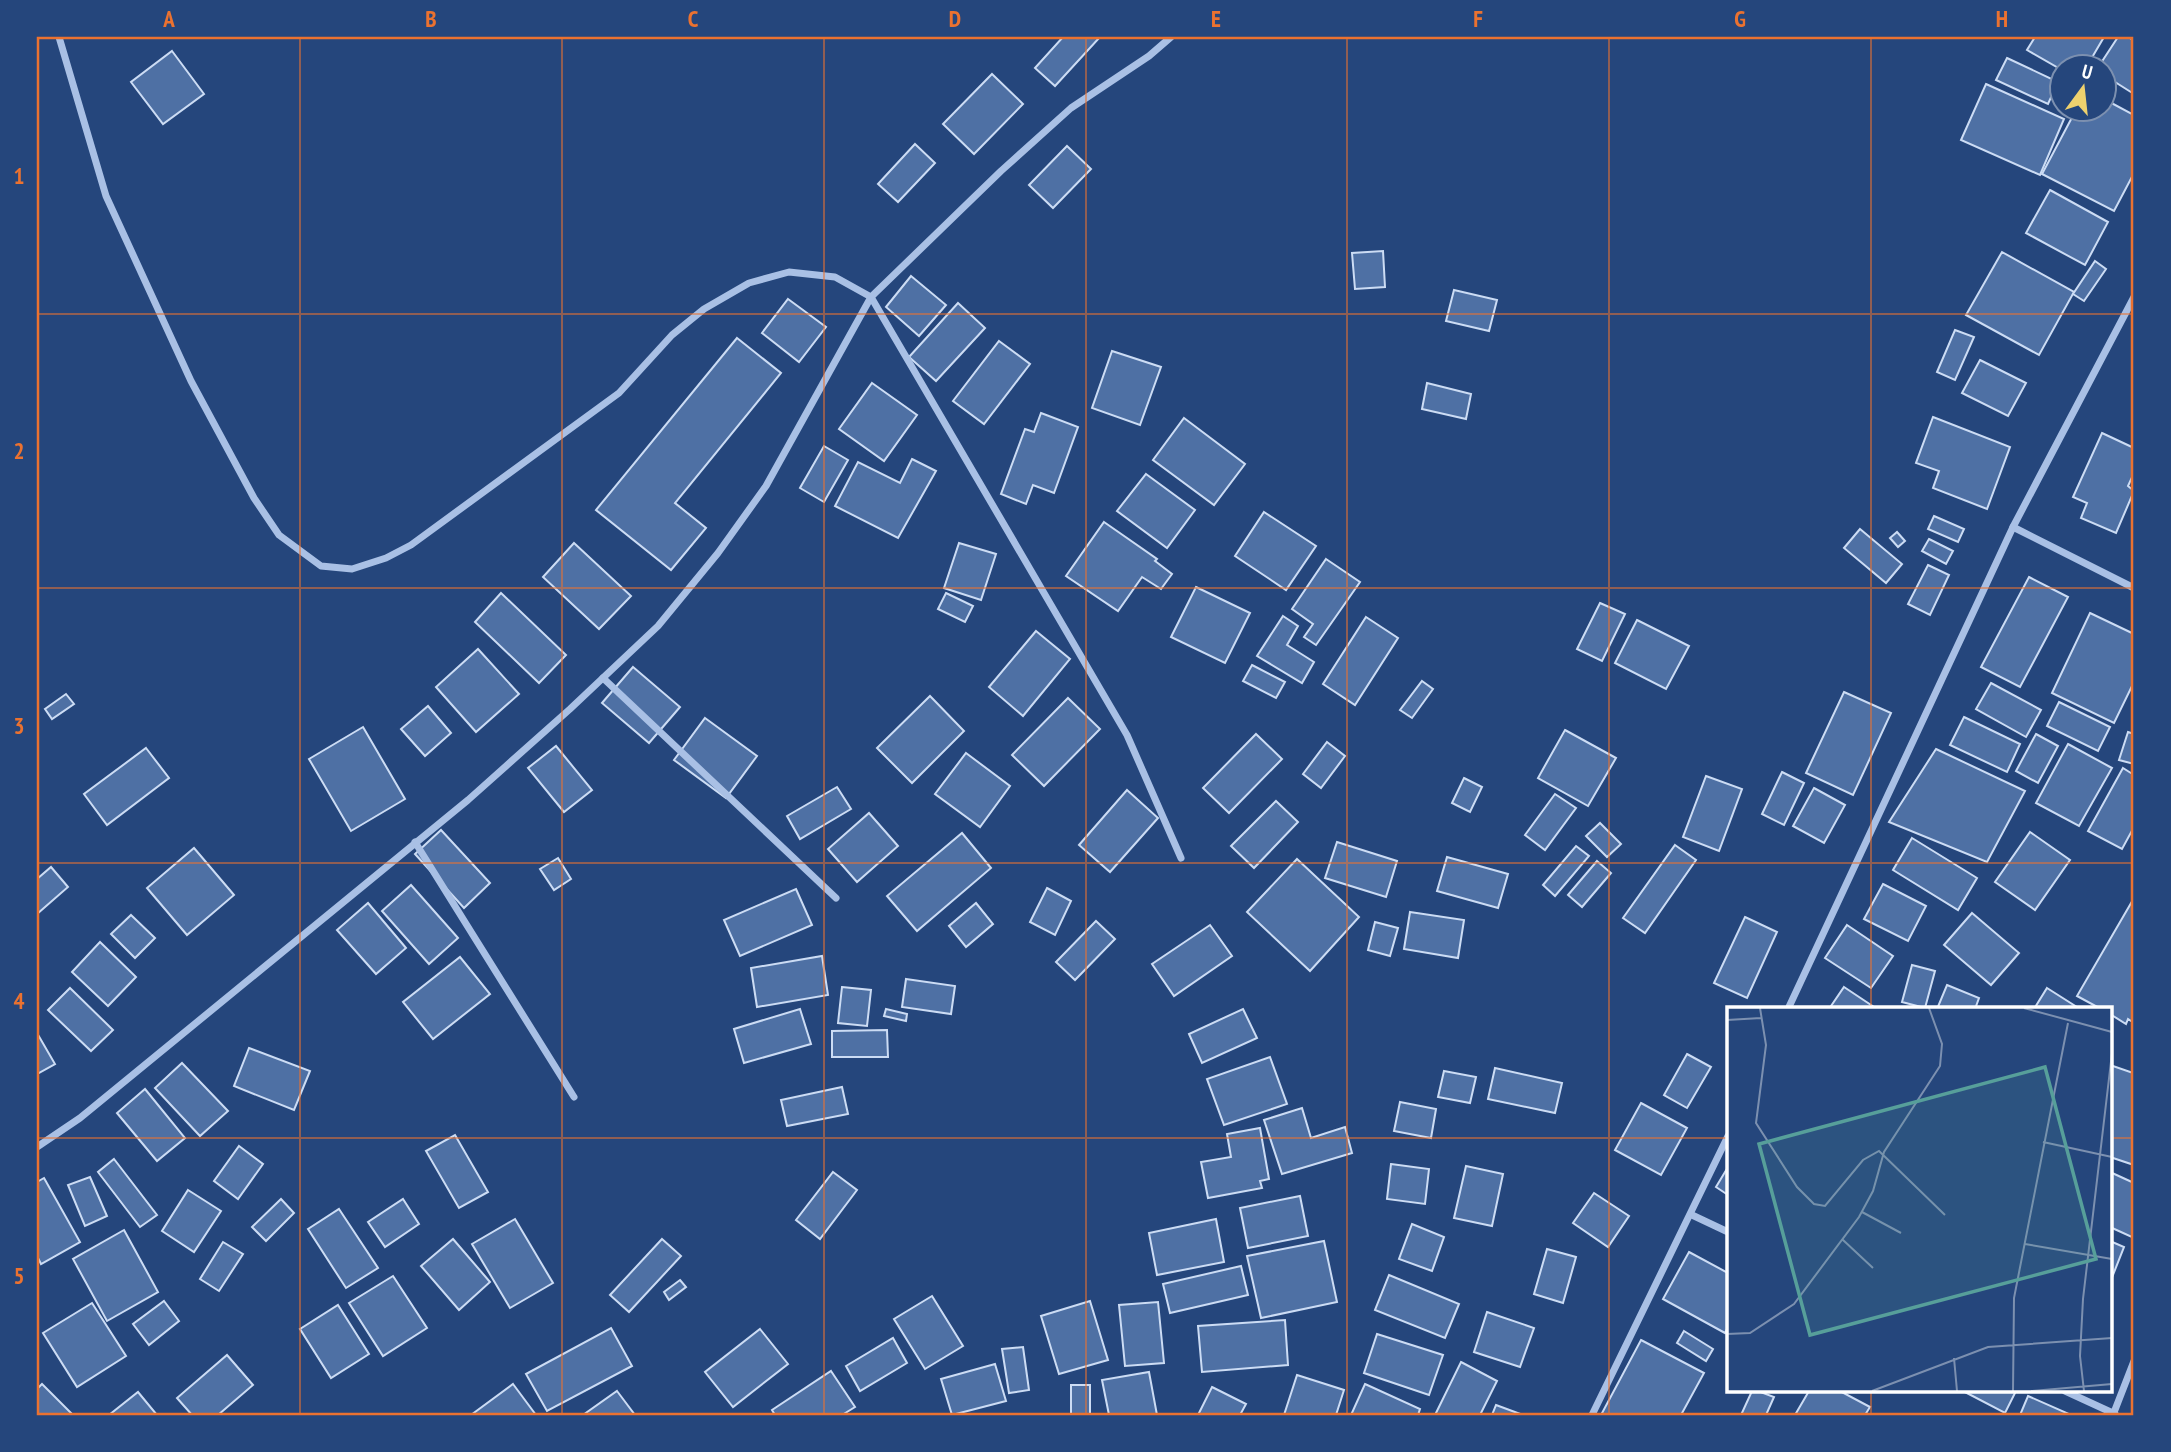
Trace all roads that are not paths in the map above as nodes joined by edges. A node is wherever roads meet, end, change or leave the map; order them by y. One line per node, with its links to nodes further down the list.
1 (59, 37): 4 (street)
2 (1171, 37): 4 (street)
3 (2134, 297): 5 (street)
4 (871, 298): 7 (street); 9 (street)
5 (2013, 527): 6 (street); 11 (street)
6 (2134, 588)
7 (603, 678): 8 (street); 10 (street)
8 (415, 842): 12 (street); 14 (street)
9 (1181, 858)
10 (836, 898)
11 (1789, 1007)
12 (574, 1097)
13 (1727, 1138): 15 (street)
14 (37, 1147)
15 (1692, 1214): 16 (street); 19 (street)
16 (1727, 1232)
17 (2134, 1361): 20 (street)
18 (2067, 1392): 20 (street)
19 (1592, 1415)
20 (2115, 1415)

